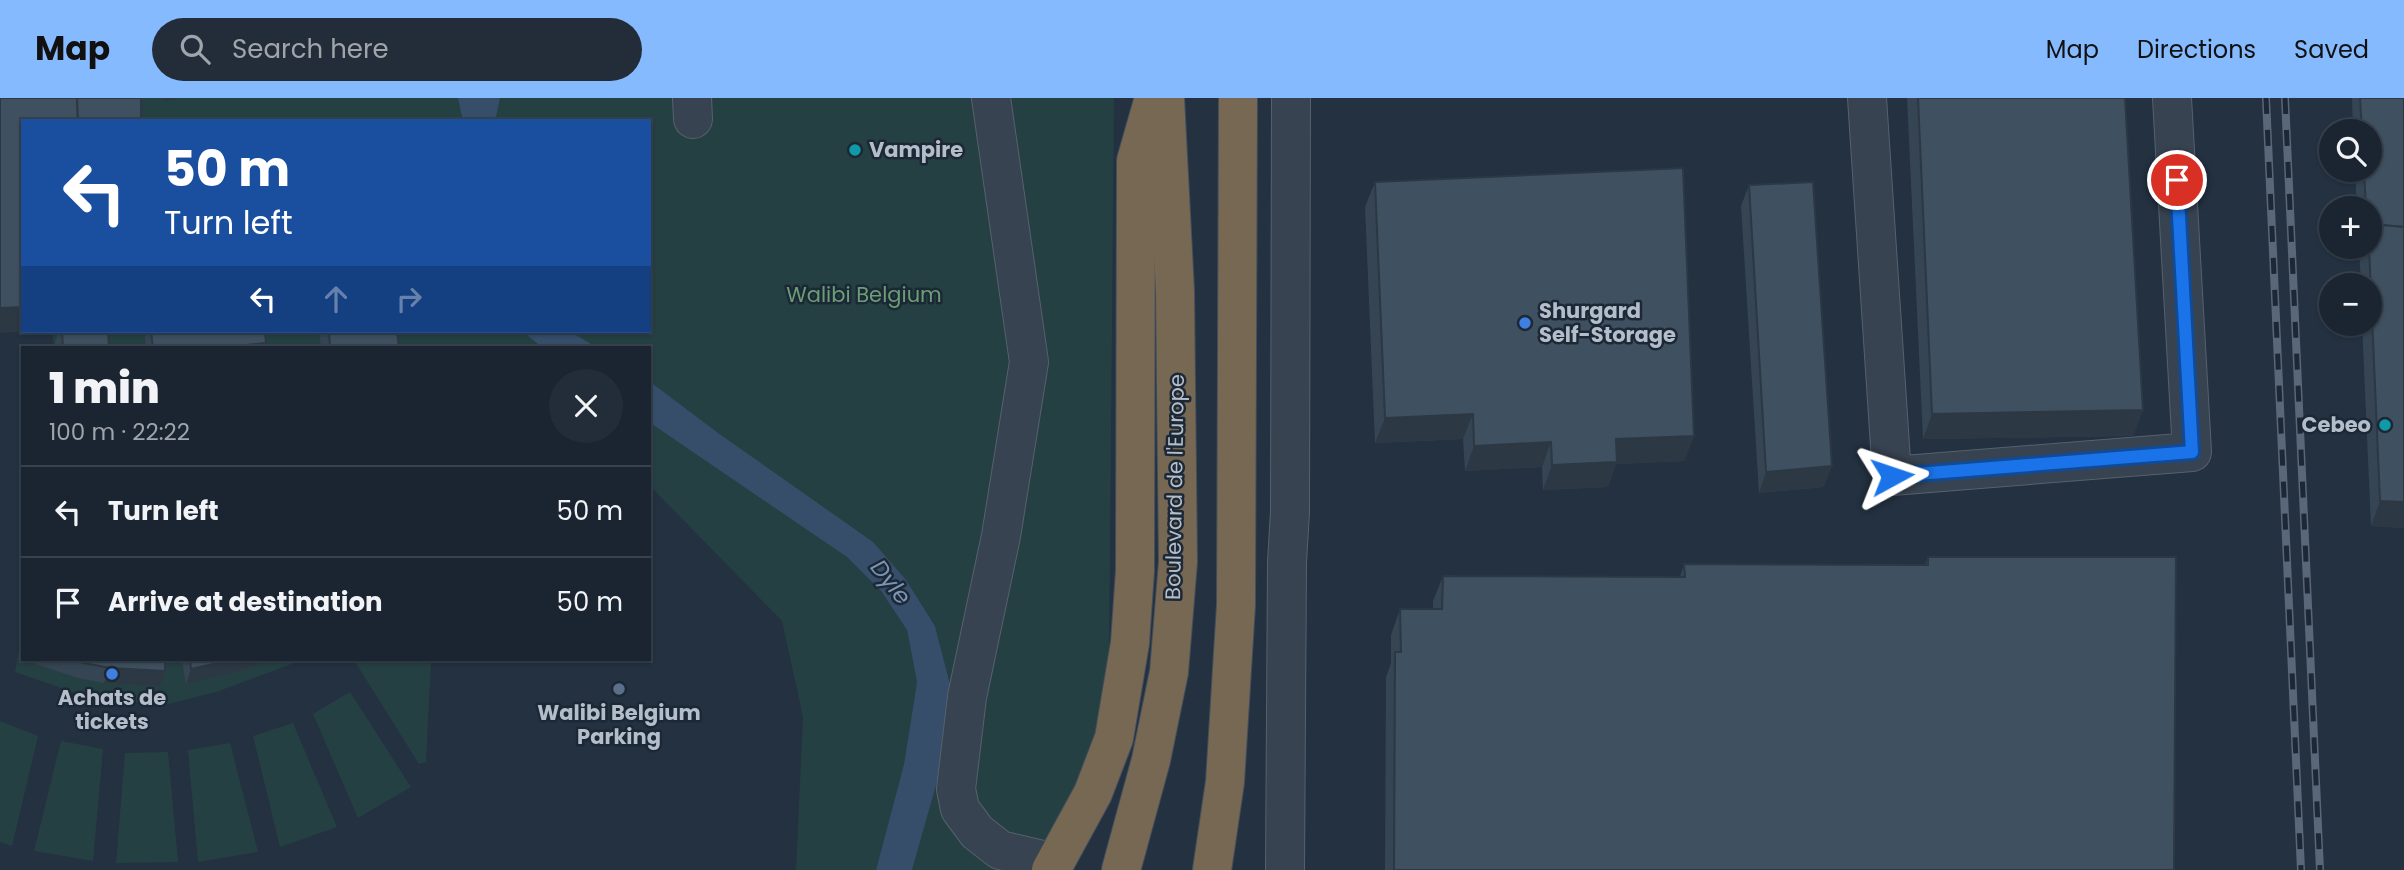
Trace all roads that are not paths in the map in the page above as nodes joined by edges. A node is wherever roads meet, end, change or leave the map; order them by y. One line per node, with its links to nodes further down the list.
1 (991, 98): 8 (street)
2 (1154, 98): 8 (highway)
3 (1166, 98): 9 (highway, Boulevard de l'Europe)
4 (1238, 98): 10 (highway)
5 (1290, 98): 11 (street)
6 (1867, 98): 7 (street)
7 (2172, 98)
8 (1053, 866)
9 (1121, 870)
10 (1212, 870)
11 (1285, 870)

